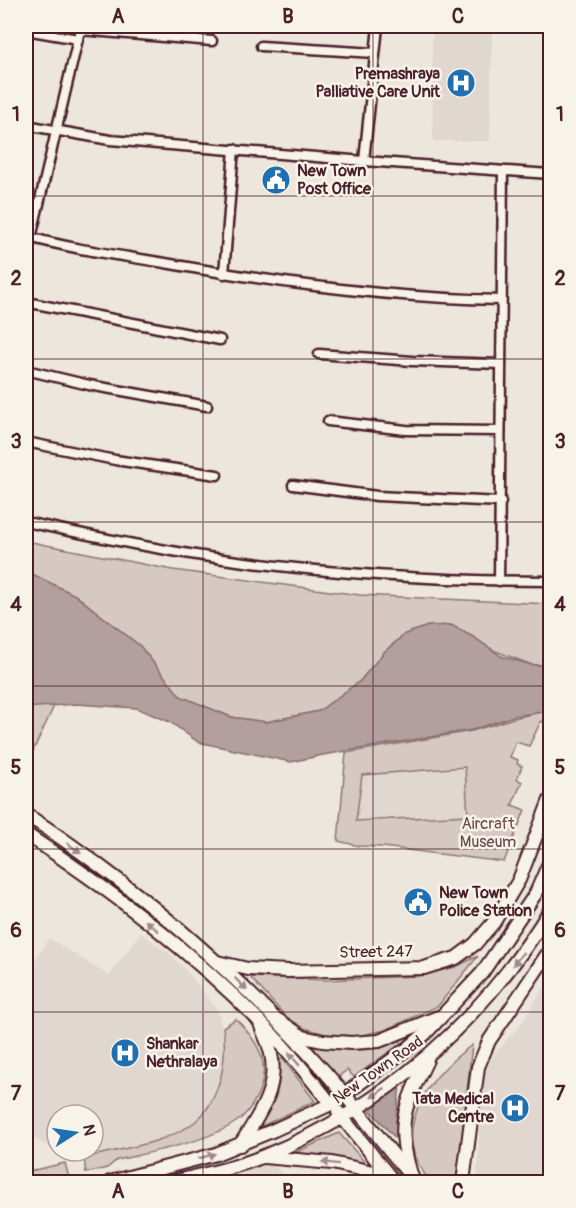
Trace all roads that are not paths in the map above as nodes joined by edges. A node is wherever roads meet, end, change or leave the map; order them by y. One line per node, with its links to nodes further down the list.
1 (378, 26): 6 (street)
2 (26, 30): 3 (street)
3 (79, 32): 4 (street); 8 (street)
4 (212, 41)
5 (261, 46): 6 (street)
6 (375, 53): 10 (street)
7 (26, 125): 8 (street)
8 (56, 131): 9 (street); 13 (street)
9 (234, 149): 10 (street); 15 (street)
10 (364, 161): 11 (street)
11 (503, 171): 12 (street); 16 (street)
12 (550, 174)
13 (28, 236): 14 (street); 15 (street)
14 (26, 259)
15 (224, 274): 16 (street)
16 (501, 300): 20 (street)
17 (26, 302): 18 (street)
18 (220, 340)
19 (319, 354): 20 (street)
20 (501, 364): 24 (street)
21 (26, 370): 22 (street)
22 (207, 406)
23 (328, 421): 24 (street)
24 (500, 431): 28 (street)
25 (26, 442): 26 (street)
26 (217, 475)
27 (293, 485): 28 (street)
28 (501, 502): 30 (street)
29 (26, 522): 30 (street)
30 (499, 581): 31 (street)
31 (550, 581)
32 (550, 800): 37 (main road, Street 247)
33 (27, 818): 40 (main road, one-way to 40)
34 (26, 834): 43 (main road, one-way to 34)
35 (550, 861): 39 (main road)
36 (550, 910): 44 (main road, New Town Road, one-way to 44)
37 (490, 927): 39 (main road); 40 (main road, Street 247)
38 (550, 950): 55 (main road)
39 (496, 954): 41 (main road)
40 (217, 962): 42 (main road, one-way to 42)
41 (445, 1014): 42 (main road); 45 (main road)
42 (278, 1020): 45 (main road)
43 (260, 1023): 46 (main road, one-way to 43); 49 (main road)
44 (429, 1056): 47 (main road, New Town Road, one-way to 47); 52 (main road)
45 (345, 1095): 46 (main road); 47 (main road)
46 (331, 1104): 48 (main road); 49 (main road)
47 (355, 1108): 48 (main road, New Town Road); 52 (main road)
48 (341, 1117): 50 (main road, New Town Road); 51 (main road)
49 (240, 1145): 53 (main road, one-way to 49)
50 (262, 1157): 51 (main road, one-way to 50); 54 (main road, New Town Road)
51 (391, 1179)
52 (414, 1181)
53 (110, 1182)
54 (172, 1182)
55 (463, 1182)

